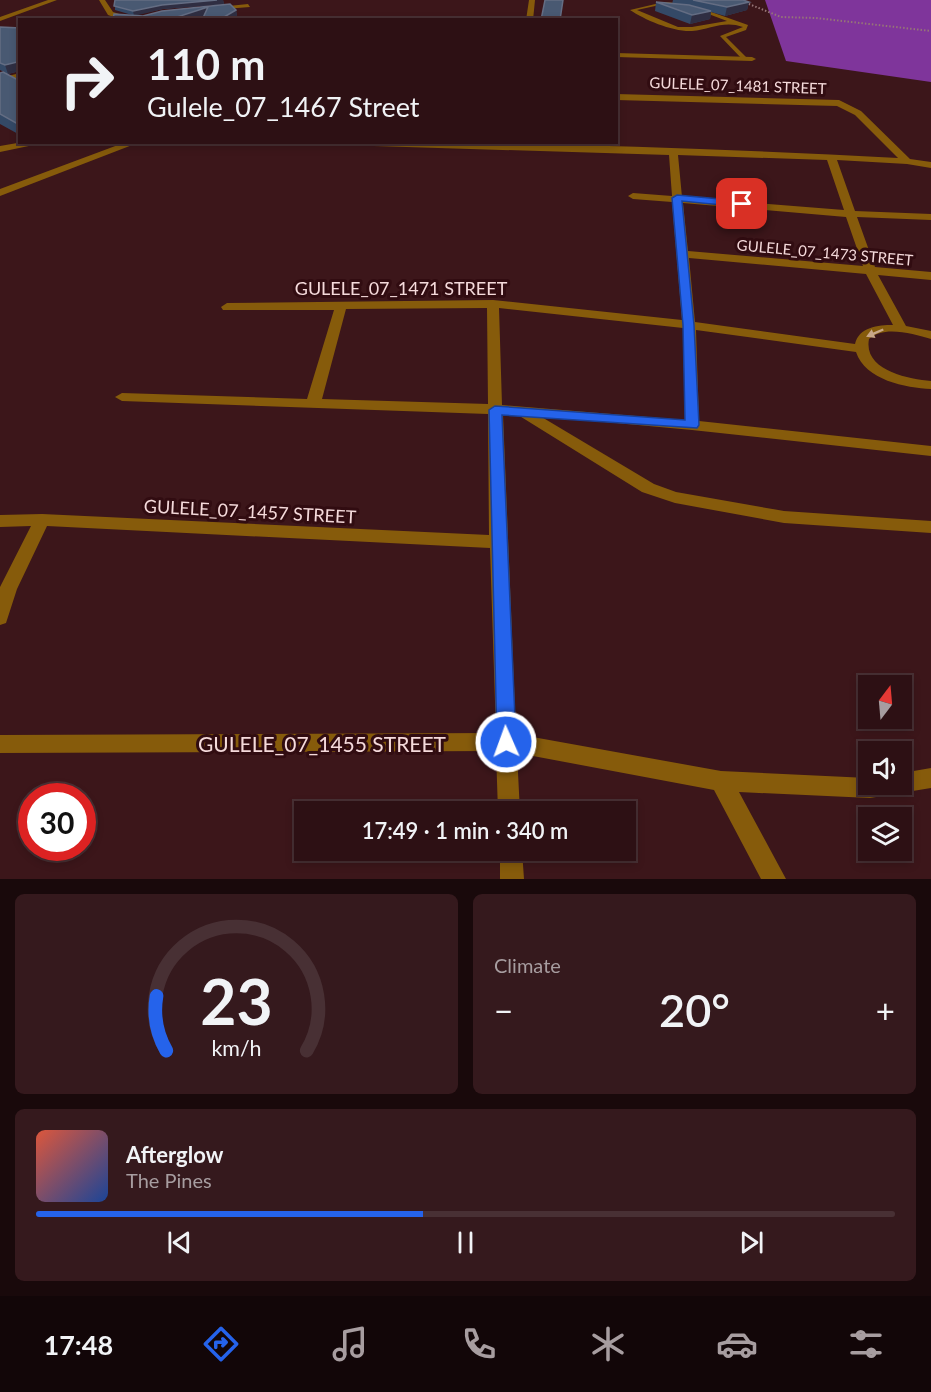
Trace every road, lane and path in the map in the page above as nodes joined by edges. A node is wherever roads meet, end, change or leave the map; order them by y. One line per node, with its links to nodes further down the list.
1 (54, 0): 11 (street)
2 (102, 0): 8 (street)
3 (532, 0): 10 (street)
4 (739, 0): 13 (path)
5 (247, 6): 6 (street)
6 (206, 9)
7 (145, 16): 9 (street)
8 (129, 18)
9 (138, 18)
10 (530, 18)
11 (0, 19)
12 (733, 20): 12 (lane); 15 (lane)
13 (931, 31)
14 (618, 55): 15 (street)
15 (748, 59)
16 (0, 71): 17 (street)
17 (17, 76): 18 (street)
18 (0, 81)
19 (618, 97): 27 (street, GULELE_07_1481 STREET)
20 (31, 144): 24 (street)
21 (131, 144): 29 (street)
22 (458, 144): 23 (street)
23 (519, 145): 25 (street)
24 (0, 149)
25 (673, 151): 26 (street); 31 (street)
26 (831, 157): 27 (street); 32 (street)
27 (908, 161): 28 (street)
28 (931, 165)
29 (0, 193)
30 (633, 196): 31 (street)
31 (677, 198): 32 (street); 34 (street)
32 (852, 214): 33 (street); 35 (street)
33 (931, 218)
34 (681, 254): 35 (street, GULELE_07_1473 STREET); 40 (street)
35 (870, 272): 36 (street, GULELE_07_1473 STREET); 41 (street)
36 (931, 276)
37 (493, 304): 38 (street, GULELE_07_1471 STREET); 40 (street, GULELE_07_1471 STREET); 47 (street)
38 (341, 306): 39 (street, GULELE_07_1471 STREET); 46 (street)
39 (227, 307)
40 (688, 325): 43 (street, GULELE_07_1471 STREET); 49 (street)
41 (901, 328): 42 (street); 43 (street, one-way to 43)
42 (931, 335)
43 (861, 349): 44 (street)
44 (930, 388)
45 (122, 397): 46 (street)
46 (313, 404): 47 (street)
47 (495, 410): 48 (street); 54 (street)
48 (519, 410): 49 (street); 53 (street)
49 (692, 425): 50 (street)
50 (931, 451)
51 (42, 520): 52 (street, GULELE_07_1457 STREET); 54 (street, GULELE_07_1457 STREET); 55 (street)
52 (0, 521)
53 (931, 527)
54 (498, 542): 56 (street)
55 (0, 618)
56 (506, 742): 57 (street, GULELE_07_1455 STREET); 59 (street, GULELE_07_1455 STREET); 62 (street)
57 (0, 744)
58 (931, 779): 60 (street)
59 (721, 781): 61 (street, GULELE_07_1455 STREET); 65 (street)
60 (912, 782)
61 (858, 787)
62 (509, 801)
63 (511, 861): 64 (street)
64 (512, 879)
65 (774, 879)

